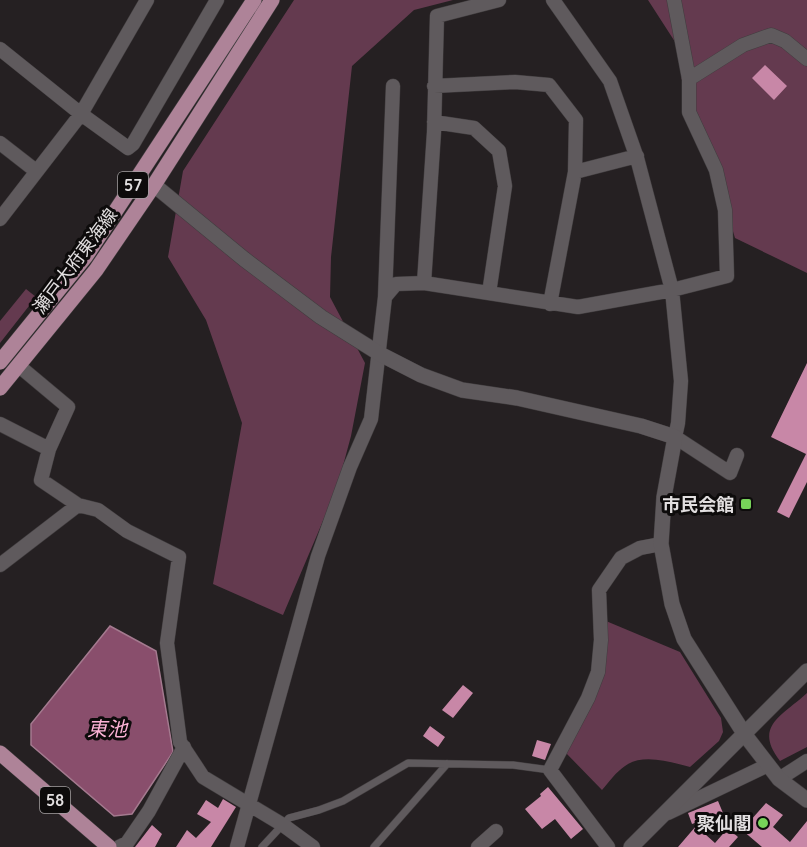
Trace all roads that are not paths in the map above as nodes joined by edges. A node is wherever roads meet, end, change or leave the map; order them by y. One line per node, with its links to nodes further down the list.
1 (147, 0): 13 (street)
2 (217, 0): 13 (street)
3 (254, 0): 27 (main road, 瀬戸大府東海線 / 57)
4 (272, 0): 19 (main road, 瀬戸大府東海線 / 57)
5 (499, 0): 12 (street)
6 (553, 0): 16 (street)
7 (674, 0): 10 (street)
8 (0, 49): 13 (street)
9 (807, 59): 10 (street)
10 (688, 80): 22 (street)
11 (393, 86): 24 (street)
12 (434, 86): 14 (street); 18 (street)
13 (81, 114): 17 (street)
14 (434, 122): 21 (street); 23 (street)
15 (0, 143): 17 (street)
16 (637, 156): 18 (street); 22 (street)
17 (36, 171): 20 (street)
18 (575, 172): 25 (street)
19 (154, 185): 26 (street); 28 (main road, 瀬戸大府東海線 / 57)
20 (0, 219)
21 (424, 283): 23 (street); 24 (street)
22 (672, 290): 25 (street); 31 (street)
23 (489, 293): 25 (street)
24 (385, 297): 26 (street)
25 (550, 304)
26 (380, 354): 31 (street); 47 (street)
27 (0, 362)
28 (19, 366): 29 (main road, 瀬戸大府東海線 / 57); 32 (street)
29 (0, 388)
30 (0, 424): 32 (street)
31 (675, 437): 33 (street); 35 (street)
32 (49, 449): 34 (street)
33 (737, 455)
34 (78, 505): 36 (street); 39 (street)
35 (661, 544): 38 (street); 44 (street)
36 (0, 565)
37 (807, 671): 38 (street)
38 (744, 735): 43 (street); 48 (street)
39 (184, 747): 47 (street); 52 (street)
40 (0, 753): 51 (main road, 58)
41 (807, 761): 45 (street)
42 (447, 764): 44 (lane); 49 (lane); 56 (lane)
43 (768, 765): 45 (street); 48 (street)
44 (550, 770): 58 (street)
45 (779, 779): 46 (street)
46 (807, 800)
47 (247, 805): 49 (street); 53 (street)
48 (663, 815): 59 (street)
49 (283, 825): 54 (lane); 55 (street)
50 (496, 831): 57 (street)
51 (109, 847)
52 (119, 847)
53 (237, 847)
54 (262, 847)
55 (313, 847)
56 (374, 847)
57 (478, 847)
58 (608, 847)
59 (631, 847)

